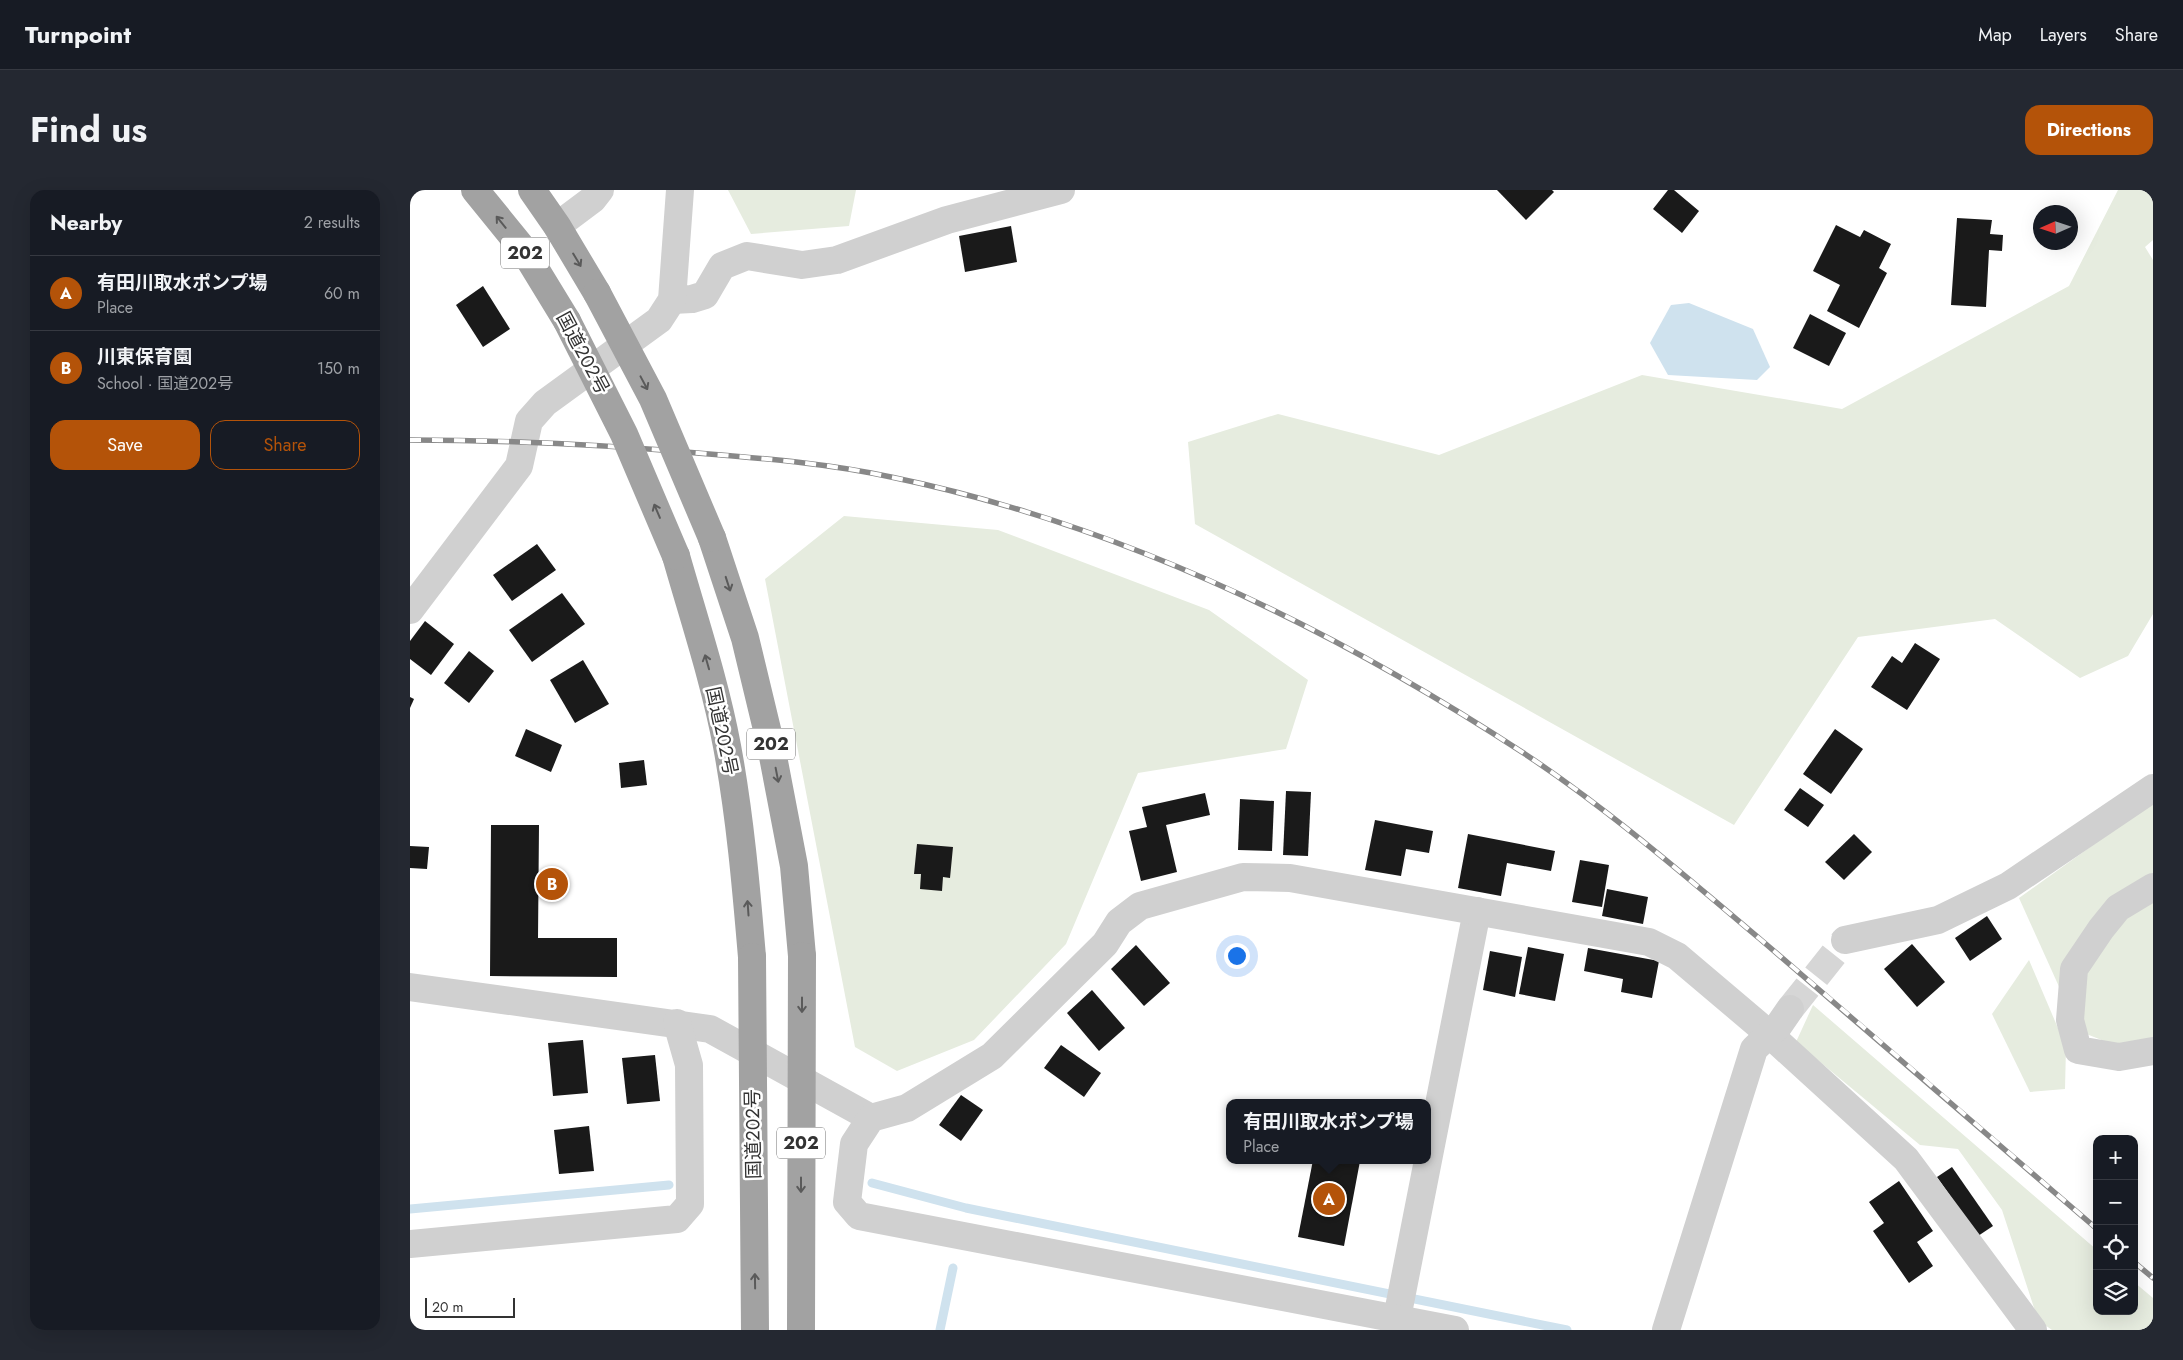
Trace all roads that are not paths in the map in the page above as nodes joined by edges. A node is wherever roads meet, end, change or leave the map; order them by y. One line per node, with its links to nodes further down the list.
1 (475, 190): 23 (highway, 国道202号 / 202, one-way to 1, bridge)
2 (532, 190): 6 (highway, 202)
3 (600, 190): 6 (street)
4 (680, 190): 7 (street)
5 (1061, 190): 7 (street)
6 (557, 226): 24 (highway, 202, one-way to 24, bridge)
7 (672, 300): 8 (street)
8 (410, 610)
9 (2153, 788): 12 (street)
10 (2153, 887): 17 (street)
11 (1478, 911): 16 (street); 18 (street); 19 (street)
12 (1845, 940)
13 (410, 987): 15 (street)
14 (1790, 1008): 16 (street)
15 (677, 1023): 18 (street); 21 (street)
16 (1768, 1034): 26 (street); 27 (street)
17 (2153, 1051)
18 (871, 1118): 22 (street)
19 (1431, 1146)
20 (1427, 1164): 22 (street)
21 (410, 1244)
22 (1397, 1318): 25 (street)
23 (755, 1330)
24 (801, 1330)
25 (1455, 1330)
26 (1666, 1330)
27 (2033, 1330)

